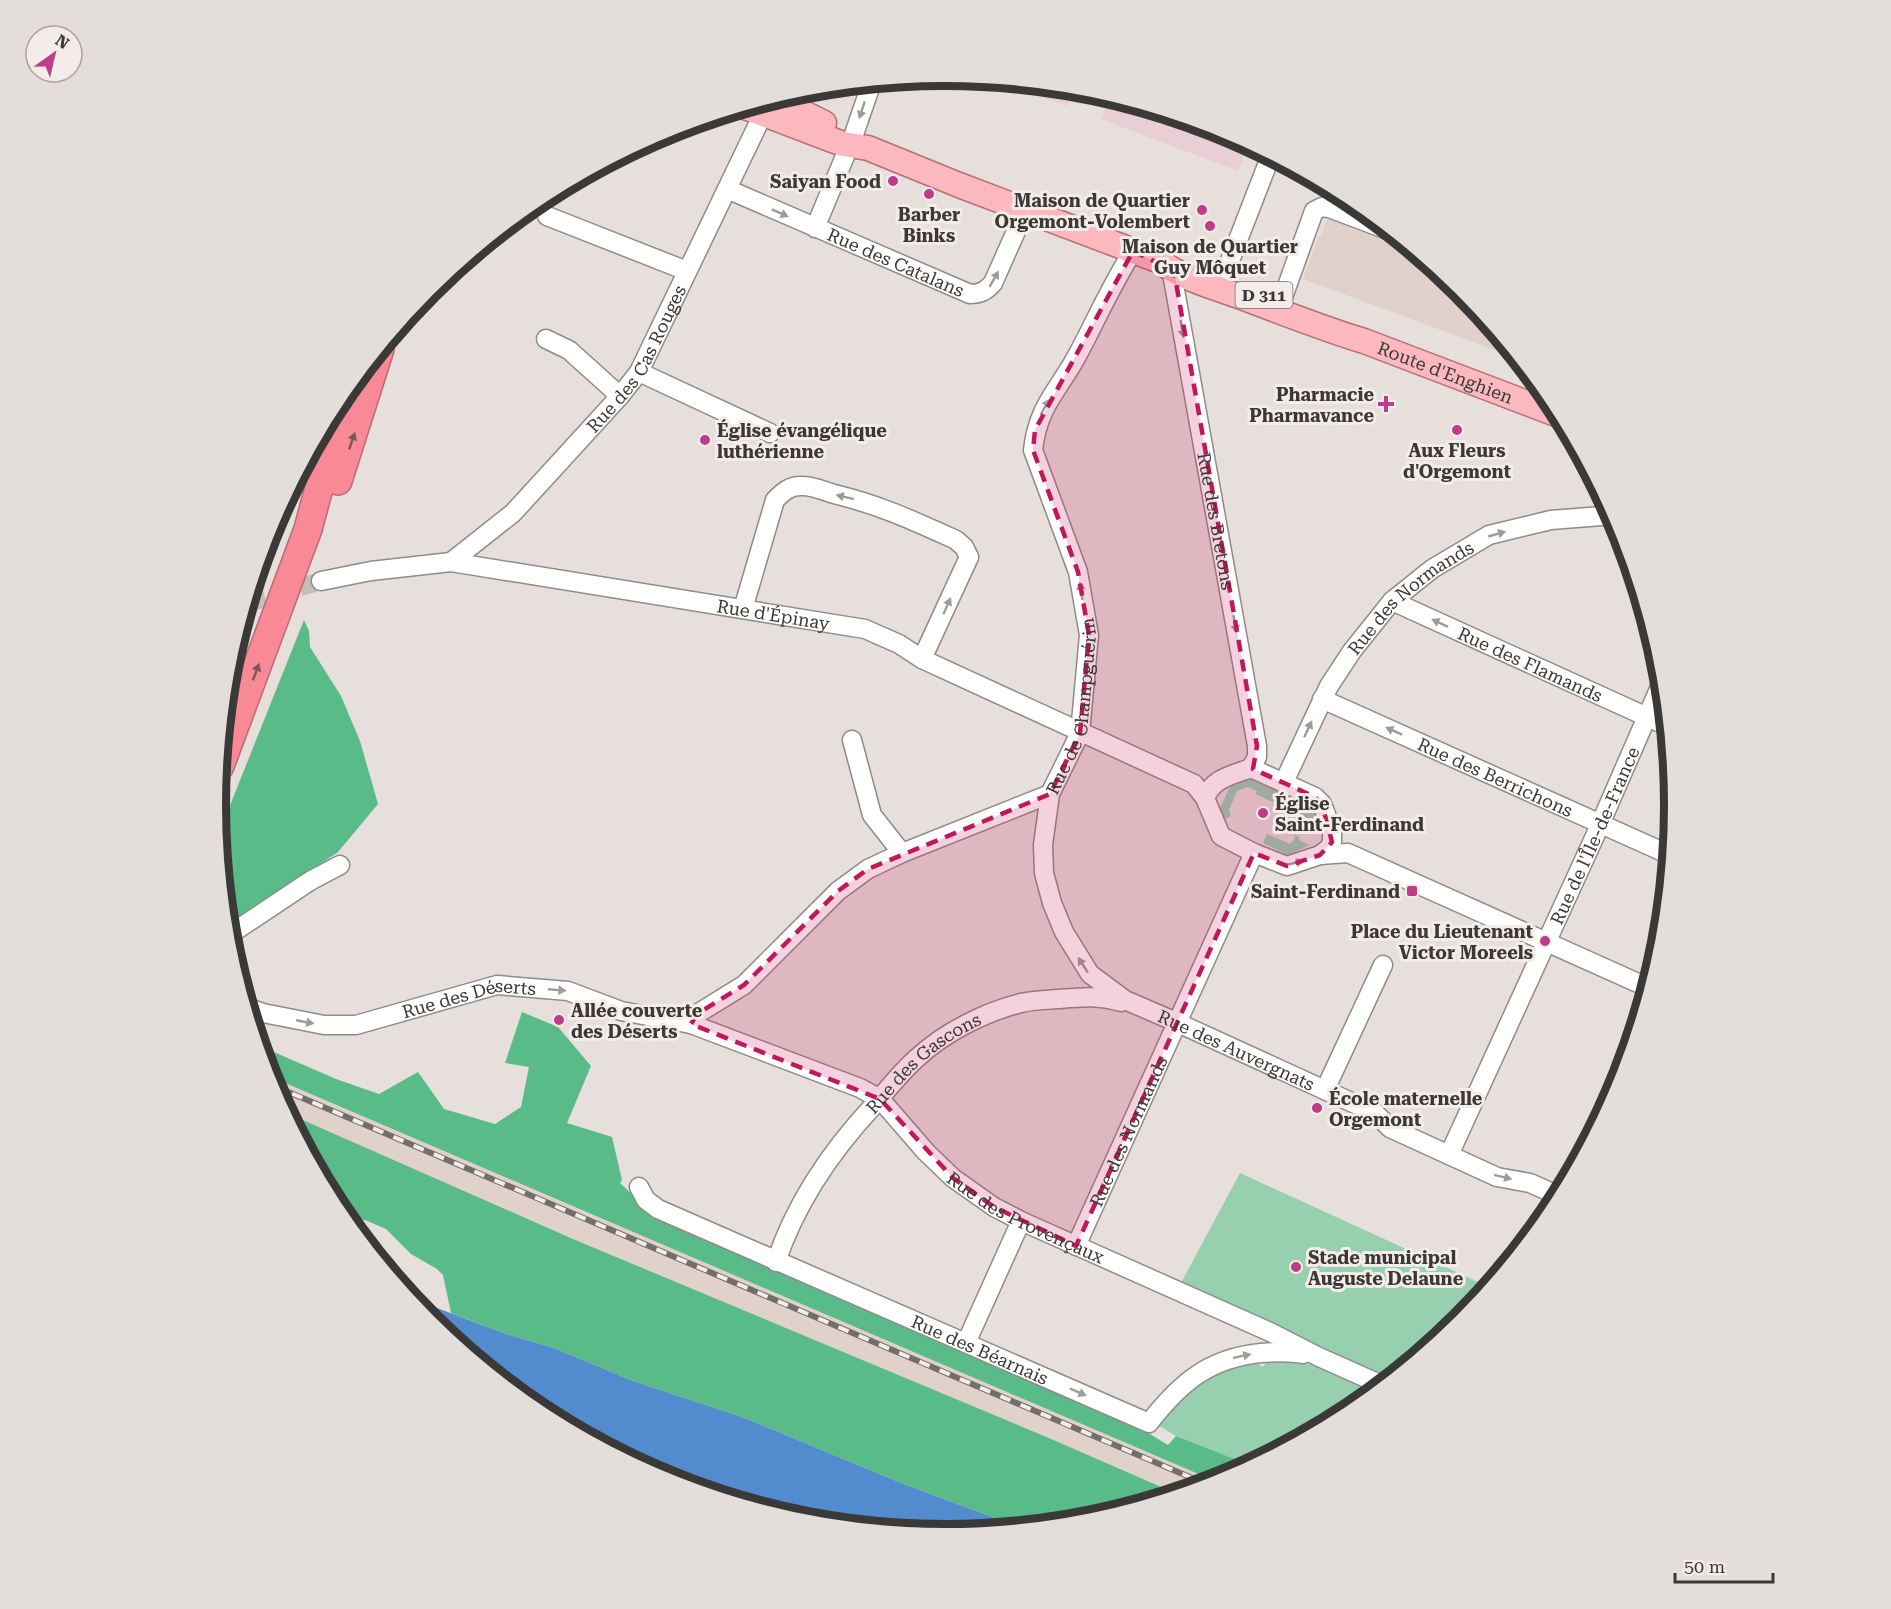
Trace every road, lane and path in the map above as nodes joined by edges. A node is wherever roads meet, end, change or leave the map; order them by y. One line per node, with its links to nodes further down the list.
1 (870, 90): 4 (street, one-way to 4)
2 (777, 106): 4 (main road, Route d'Enghien / D 311)
3 (766, 108): 6 (street, Rue des Cas Rouges)
4 (857, 144): 7 (main road, Route d'Enghien / D 311); 10 (street)
5 (1268, 162): 14 (street)
6 (727, 189): 10 (street, Rue des Catalans, one-way to 10); 13 (street, Rue des Cas Rouges)
7 (1025, 211): 10 (street, Rue des Catalans, one-way to 7); 11 (main road, Route d'Enghien / D 311)
8 (547, 216): 13 (street)
9 (1366, 222): 15 (street)
10 (815, 228)
11 (1133, 251): 12 (main road, Route d'Enghien / D 311); 34 (street, Rue de Champguérin, one-way to 11)
12 (1167, 266): 14 (main road, Route d'Enghien / D 311); 37 (street, Rue des Bretons, one-way to 37)
13 (687, 271): 18 (street, Rue des Cas Rouges)
14 (1221, 284): 15 (main road, Route d'Enghien / D 311)
15 (1280, 307): 20 (main road, Route d'Enghien / D 311)
16 (546, 339): 19 (street)
17 (374, 368): 24 (highway, one-way to 17)
18 (639, 372): 19 (street, Rue des Cas Rouges); 22 (street)
19 (620, 396): 25 (street, Rue des Cas Rouges)
20 (1546, 410)
21 (336, 424): 24 (highway)
22 (770, 434)
23 (1604, 516): 27 (street, Rue des Normands, one-way to 23)
24 (308, 529): 35 (highway, one-way to 24)
25 (451, 562): 26 (street, Rue d'Épinay); 28 (street, Rue d'Épinay)
26 (321, 581)
27 (1392, 601): 31 (street, Rue des Normands); 32 (street, Rue des Flamands, one-way to 27)
28 (743, 609): 29 (street, Rue d'Épinay); 29 (street, one-way to 28)
29 (922, 659): 34 (street, Rue d'Épinay)
30 (1656, 696): 32 (street, Rue de l'Île-de-France)
31 (1322, 699): 38 (street, Rue des Normands, one-way to 31); 41 (street, Rue des Berrichons, one-way to 31)
32 (1646, 717): 33 (street, Rue des Flamands); 41 (street, Rue de l'Île-de-France)
33 (1659, 723)
34 (1080, 732): 39 (street, Rue d'Épinay); 40 (street, Rue de Champguérin)
35 (230, 739)
36 (852, 740): 44 (street)
37 (1251, 768): 38 (street); 39 (street)
38 (1284, 782): 42 (street)
39 (1199, 791): 45 (street)
40 (1050, 794): 44 (street, Rue de Champguérin); 54 (street, Rue des Auvergnats, one-way to 40)
41 (1600, 824): 43 (street, Rue des Berrichons); 50 (street, Rue de l'Île-de-France)
42 (1332, 831): 46 (street); 47 (street)
43 (1663, 852)
44 (902, 853): 56 (street, Rue de Champguérin)
45 (1254, 853): 47 (street, one-way to 47); 55 (street, Rue des Normands)
46 (1348, 853): 47 (street); 50 (street)
47 (1320, 855)
48 (340, 865): 49 (street)
49 (238, 929)
50 (1546, 942): 52 (street); 59 (street, Rue de l'Île-de-France)
51 (1383, 965): 57 (street)
52 (1641, 985)
53 (257, 1011): 56 (street, Rue des Déserts, one-way to 56)
54 (1154, 1013): 55 (street, Rue des Auvergnats); 58 (street, Rue des Gascons)
55 (1176, 1022): 57 (street, Rue des Auvergnats); 63 (street, Rue des Normands)
56 (691, 1024): 58 (street, Rue des Provençaux)
57 (1325, 1090): 59 (street, Rue des Auvergnats)
58 (880, 1099): 62 (street, Rue des Provençaux); 64 (street, Rue des Gascons)
59 (1449, 1155): 61 (street, Rue des Auvergnats, one-way to 61)
60 (639, 1187): 64 (street, Rue des Béarnais)
61 (1550, 1192)
62 (1021, 1221): 63 (street, Rue des Provençaux); 65 (street)
63 (1076, 1246): 66 (street, Rue des Provençaux)
64 (776, 1262): 65 (street, Rue des Béarnais)
65 (966, 1343): 66 (street, Rue des Béarnais, one-way to 66)
66 (1319, 1357): 67 (street, Rue des Provençaux)
67 (1374, 1381)

